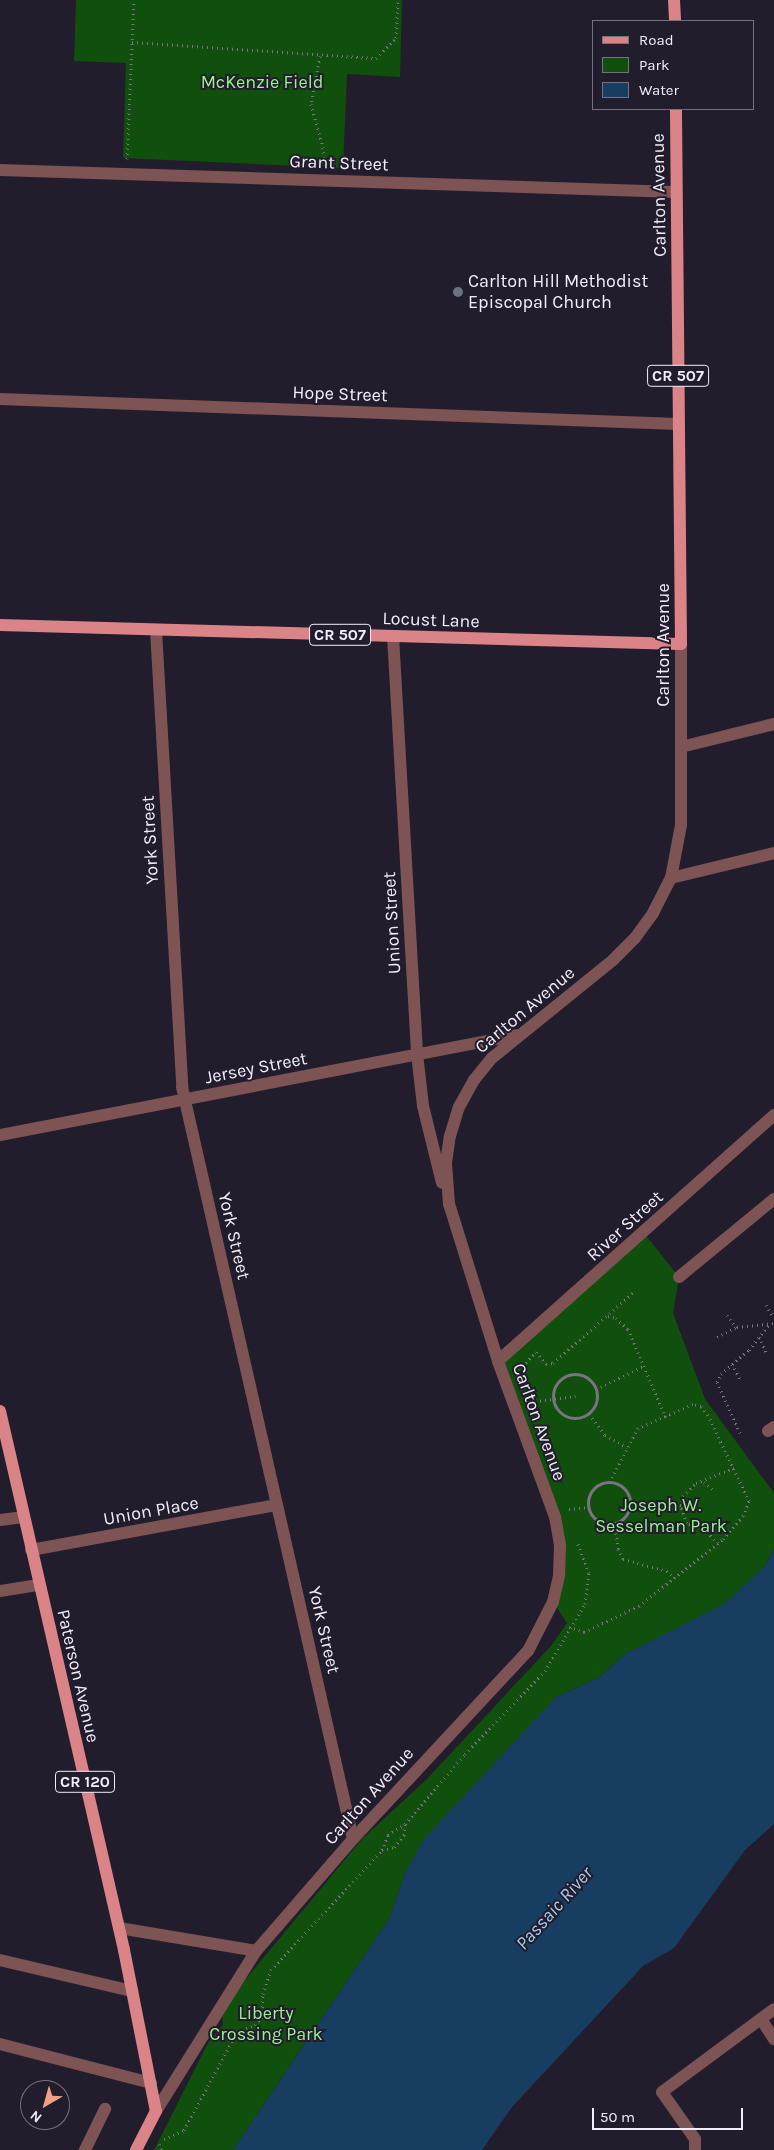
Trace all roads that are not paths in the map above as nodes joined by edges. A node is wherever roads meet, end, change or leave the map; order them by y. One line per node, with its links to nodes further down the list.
1 (674, 0): 2 (main road)
2 (675, 20)
3 (676, 110): 5 (main road, Carlton Avenue / CR 507)
4 (0, 170): 5 (street, Grant Street)
5 (676, 192): 7 (main road, Carlton Avenue / CR 507)
6 (0, 399): 7 (street, Hope Street)
7 (678, 424): 11 (main road, Carlton Avenue / CR 507)
8 (0, 625): 9 (main road, Locust Lane / CR 507)
9 (156, 630): 10 (main road, Locust Lane / CR 507); 18 (street, York Street)
10 (394, 636): 11 (main road, Locust Lane / CR 507); 17 (street, Union Street)
11 (680, 644): 13 (street, Carlton Avenue)
12 (774, 724): 13 (street)
13 (681, 747): 15 (street, Carlton Avenue)
14 (774, 853): 15 (street)
15 (671, 878): 16 (street, Carlton Avenue)
16 (519, 1034): 17 (street, Jersey Street); 22 (street, Carlton Avenue)
17 (417, 1054): 18 (street, Jersey Street); 22 (street, Union Street)
18 (184, 1100): 20 (street, Jersey Street); 26 (street, York Street)
19 (774, 1115): 24 (street, River Street)
20 (0, 1135)
21 (774, 1199): 23 (street)
22 (449, 1204): 24 (street, Carlton Avenue)
23 (679, 1277)
24 (498, 1361): 32 (street, Carlton Avenue)
25 (0, 1411): 27 (main road, Paterson Avenue / CR 120)
26 (277, 1505): 29 (street, Union Place); 32 (street, York Street)
27 (24, 1517): 28 (street); 29 (main road, Paterson Avenue / CR 120)
28 (0, 1520)
29 (31, 1550): 30 (main road, Paterson Avenue / CR 120)
30 (39, 1584): 31 (street); 33 (main road, Paterson Avenue / CR 120)
31 (0, 1591)
32 (353, 1838): 34 (street, Carlton Avenue)
33 (119, 1928): 34 (street); 36 (main road, Paterson Avenue / CR 120)
34 (256, 1951): 43 (street, Carlton Avenue)
35 (0, 1960): 36 (street)
36 (132, 1991): 41 (main road, Paterson Avenue / CR 120)
37 (774, 2009): 38 (street)
38 (760, 2019): 39 (street); 46 (street)
39 (774, 2039)
40 (0, 2044): 41 (street)
41 (151, 2083): 43 (main road, Paterson Avenue / CR 120)
42 (105, 2109): 44 (street)
43 (156, 2111): 45 (main road)
44 (85, 2150)
45 (136, 2150)
46 (695, 2150)

